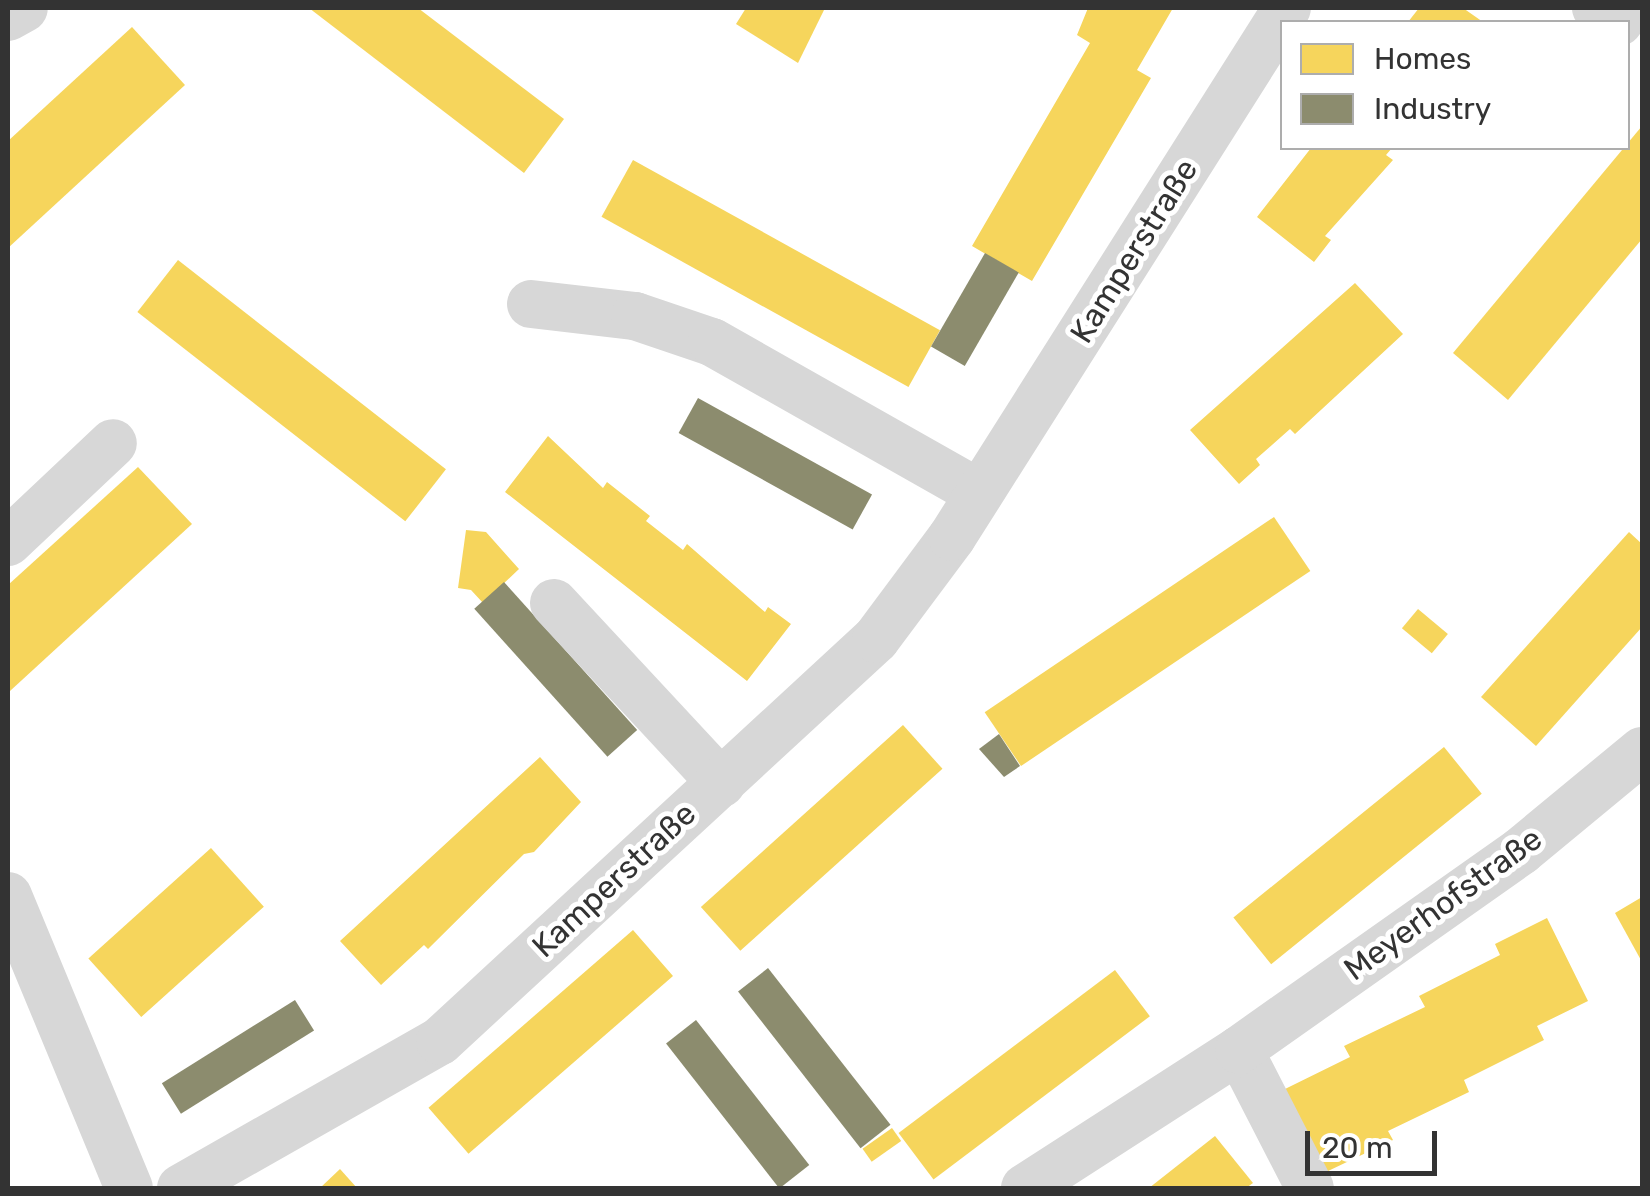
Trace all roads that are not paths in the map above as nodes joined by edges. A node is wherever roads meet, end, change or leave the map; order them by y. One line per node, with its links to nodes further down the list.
1 (24, 8): 3 (street)
2 (1287, 8): 6 (street, Kamperstraße)
3 (8, 17)
4 (531, 304): 6 (street)
5 (112, 443): 7 (street)
6 (979, 493): 10 (street, Kamperstraße)
7 (8, 542)
8 (554, 602): 10 (street)
9 (1642, 752): 12 (street, Meyerhofstraße)
10 (721, 783): 14 (street, Kamperstraße)
11 (8, 896): 13 (street)
12 (1239, 1050): 15 (street, Meyerhofstraße); 16 (street)
13 (128, 1188)
14 (181, 1188)
15 (1025, 1188)
16 (1310, 1188)

